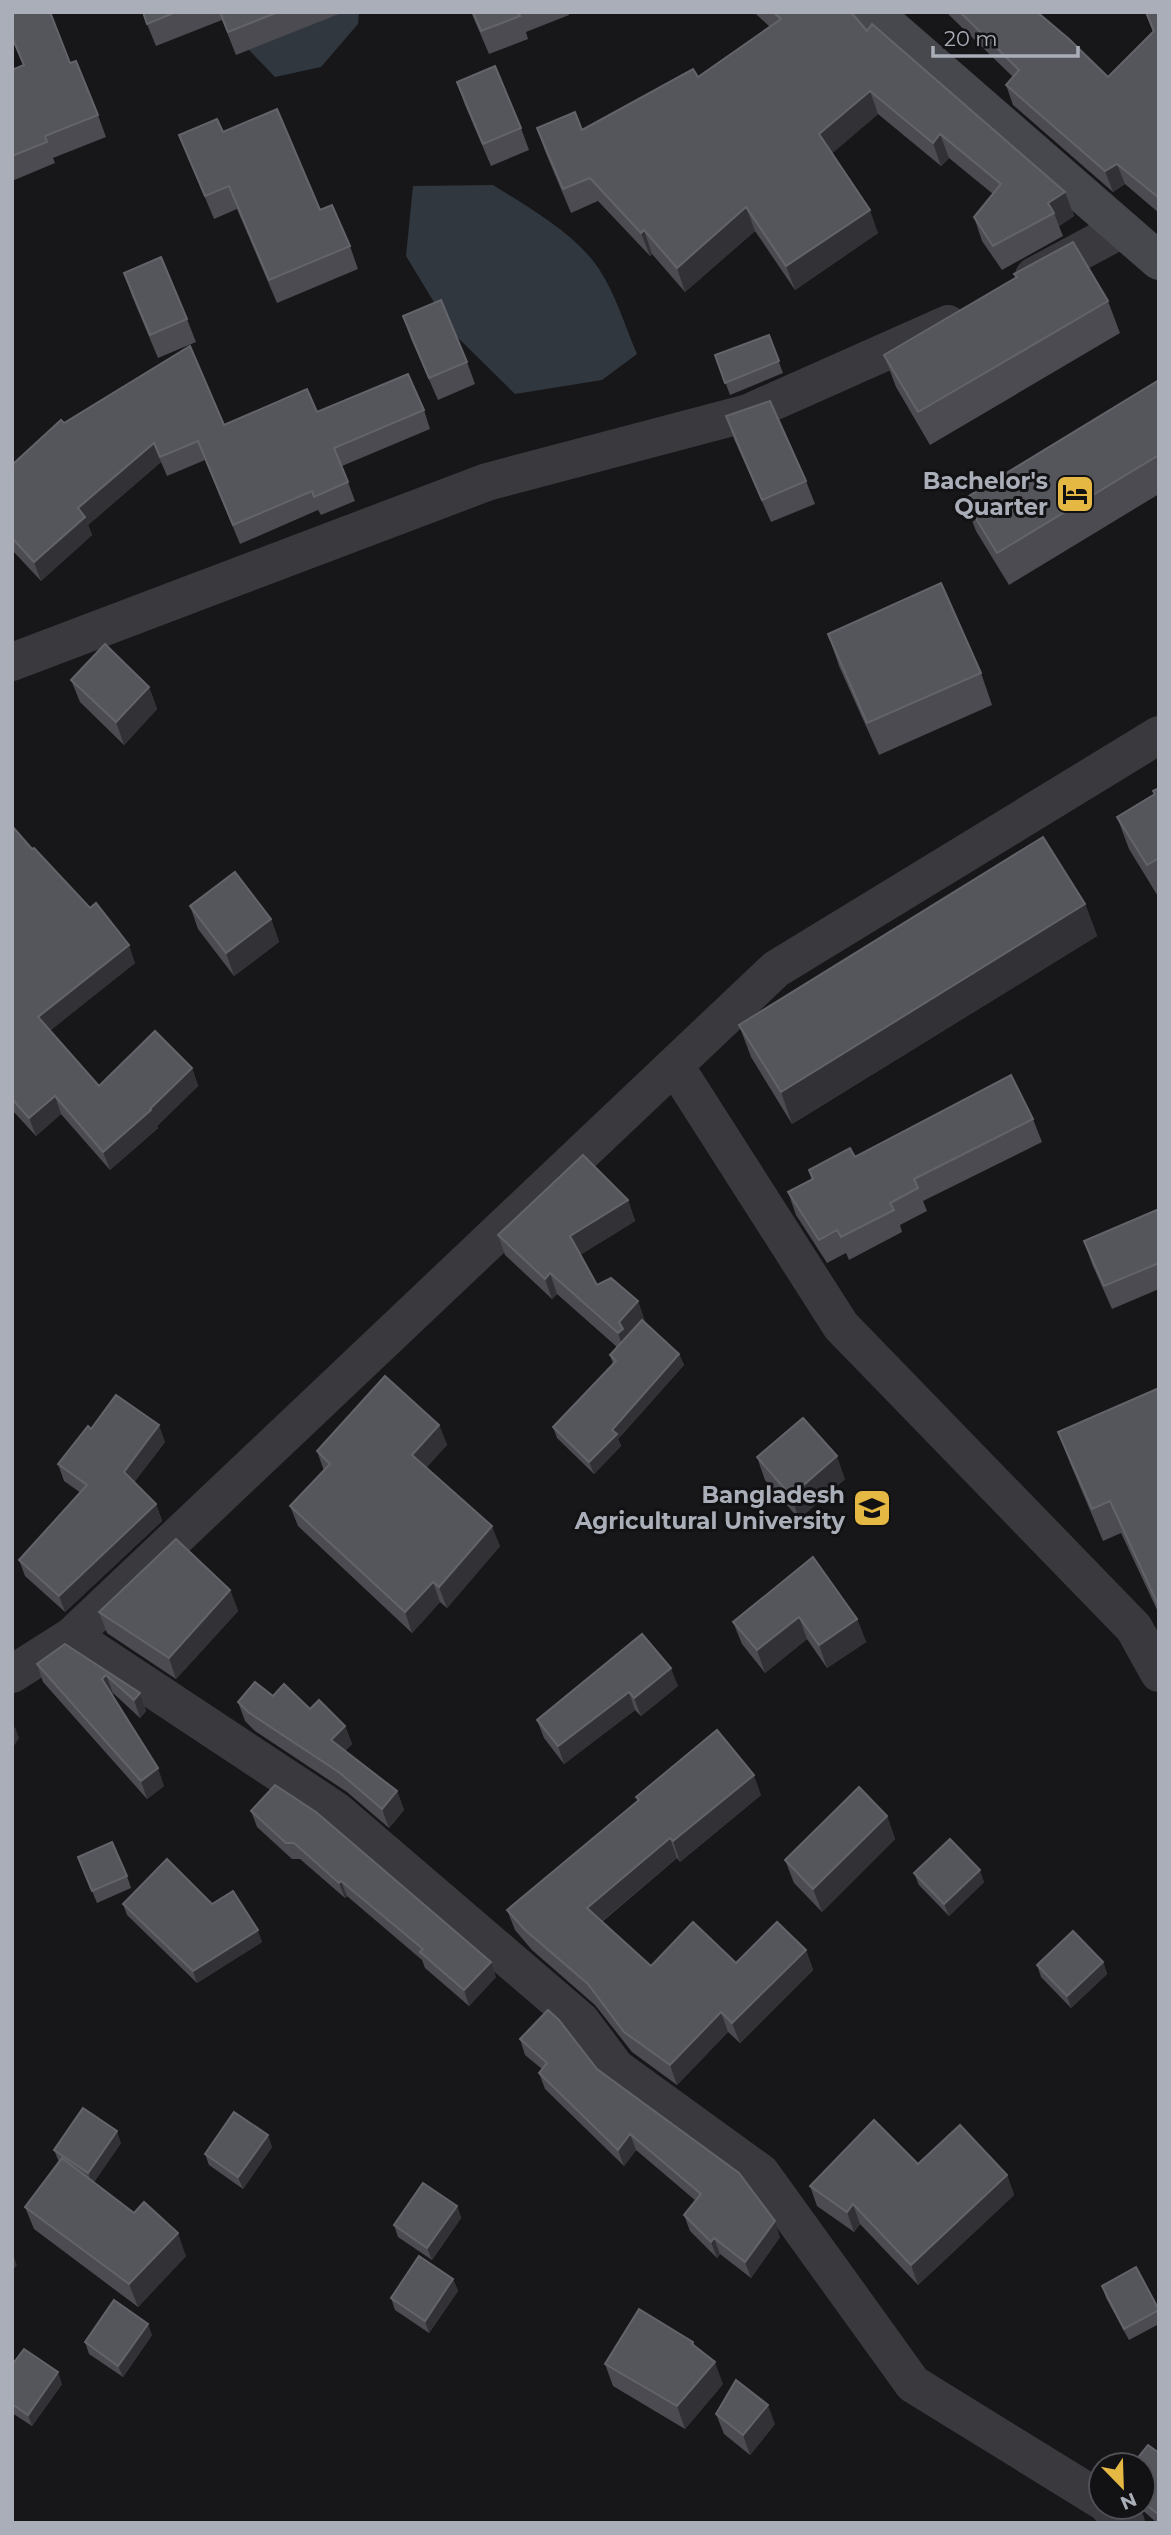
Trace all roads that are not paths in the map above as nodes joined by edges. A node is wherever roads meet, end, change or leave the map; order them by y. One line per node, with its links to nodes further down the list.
1 (873, 12): 2 (main road)
2 (1122, 229): 3 (main road); 4 (street)
3 (1159, 261)
4 (12, 662)
5 (1159, 735): 6 (street)
6 (674, 1066): 7 (street); 8 (street)
7 (72, 1636): 9 (street); 10 (street)
8 (1159, 1673)
9 (12, 1674)
10 (1087, 2491)

